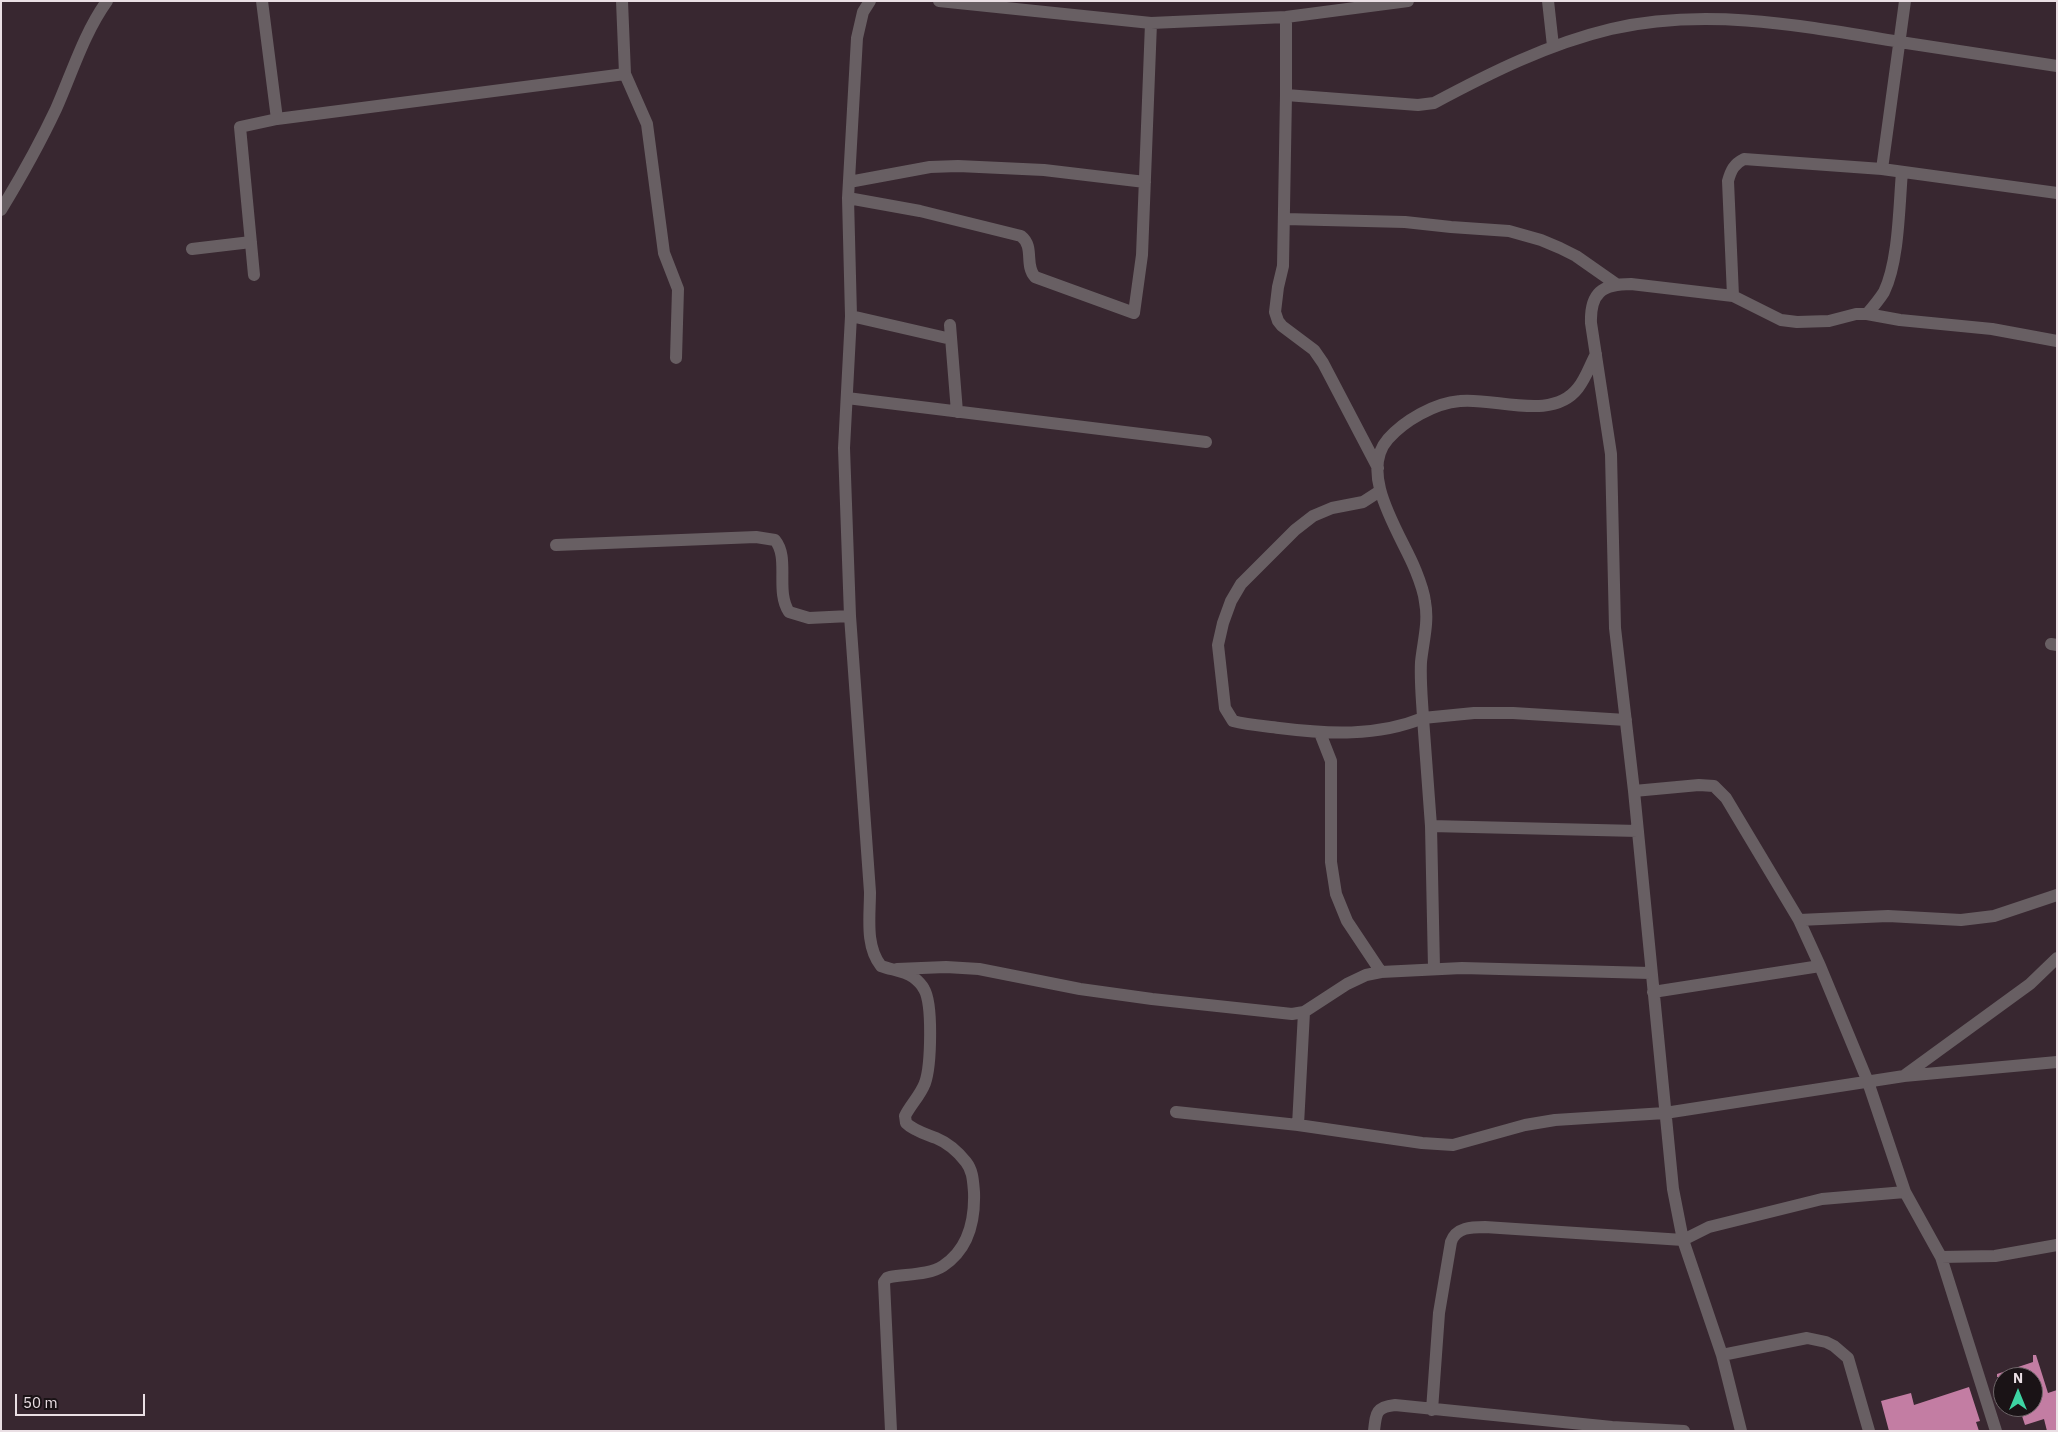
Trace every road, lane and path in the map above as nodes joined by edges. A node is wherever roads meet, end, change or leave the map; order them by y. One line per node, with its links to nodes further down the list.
1 (107, 1): 23 (street)
2 (262, 1): 16 (street)
3 (622, 1): 14 (street)
4 (870, 1): 19 (street)
5 (939, 1): 10 (street)
6 (1408, 1): 9 (street)
7 (1548, 1): 12 (street)
8 (1905, 1): 11 (street)
9 (1286, 17): 10 (street); 15 (street)
10 (1151, 23): 20 (street)
11 (1899, 42): 12 (street); 13 (street); 17 (street)
12 (1553, 46): 15 (street)
13 (2057, 66)
14 (625, 74): 16 (street); 36 (street)
15 (1286, 95): 24 (street)
16 (277, 119): 25 (street)
17 (1882, 169): 18 (street); 29 (street)
18 (1902, 172): 21 (street); 30 (street)
19 (849, 182): 20 (street); 22 (street)
20 (1145, 182): 22 (street)
21 (2057, 193)
22 (848, 198): 31 (street)
23 (1, 210)
24 (1285, 219): 28 (street); 40 (street)
25 (251, 242): 26 (street); 27 (street)
26 (192, 249)
27 (254, 275)
28 (1616, 284): 29 (street); 35 (street)
29 (1733, 296): 30 (street)
30 (1867, 314): 34 (street)
31 (850, 316): 33 (street); 37 (street)
32 (950, 326): 33 (street)
33 (951, 339): 38 (street)
34 (2057, 341)
35 (1596, 354): 40 (street); 45 (street)
36 (676, 358)
37 (847, 398): 38 (street); 43 (street)
38 (956, 412): 39 (street)
39 (1206, 442)
40 (1378, 468): 41 (street)
41 (1380, 491): 44 (street); 46 (street)
42 (556, 545): 43 (street)
43 (850, 616): 55 (street)
44 (1423, 718): 45 (street); 46 (street); 48 (street)
45 (1626, 720): 47 (street)
46 (1320, 733): 56 (street)
47 (1634, 792): 49 (street); 51 (street)
48 (1432, 826): 49 (street); 54 (street)
49 (1638, 831): 57 (street)
50 (2057, 895): 51 (street)
51 (1799, 920): 53 (street)
52 (2057, 958): 61 (street)
53 (1820, 966): 58 (street); 62 (street)
54 (1434, 968): 56 (street); 57 (street)
55 (895, 969): 59 (street); 72 (street)
56 (1381, 972): 59 (street)
57 (1650, 973): 58 (street)
58 (1653, 992): 64 (street)
59 (1304, 1012): 65 (street)
60 (2057, 1062): 61 (street)
61 (1904, 1076): 62 (street)
62 (1868, 1082): 64 (street); 66 (street)
63 (1176, 1112): 65 (street)
64 (1665, 1113): 65 (street); 67 (street)
65 (1298, 1125)
66 (1905, 1192): 67 (street); 69 (street)
67 (1683, 1240): 70 (street); 71 (street)
68 (2057, 1245): 69 (street)
69 (1941, 1257): 77 (street)
70 (1722, 1355): 75 (street); 76 (street)
71 (1432, 1410): 73 (street); 74 (street)
72 (891, 1431)
73 (1374, 1431)
74 (1684, 1431)
75 (1741, 1431)
76 (1869, 1431)
77 (1996, 1431)

